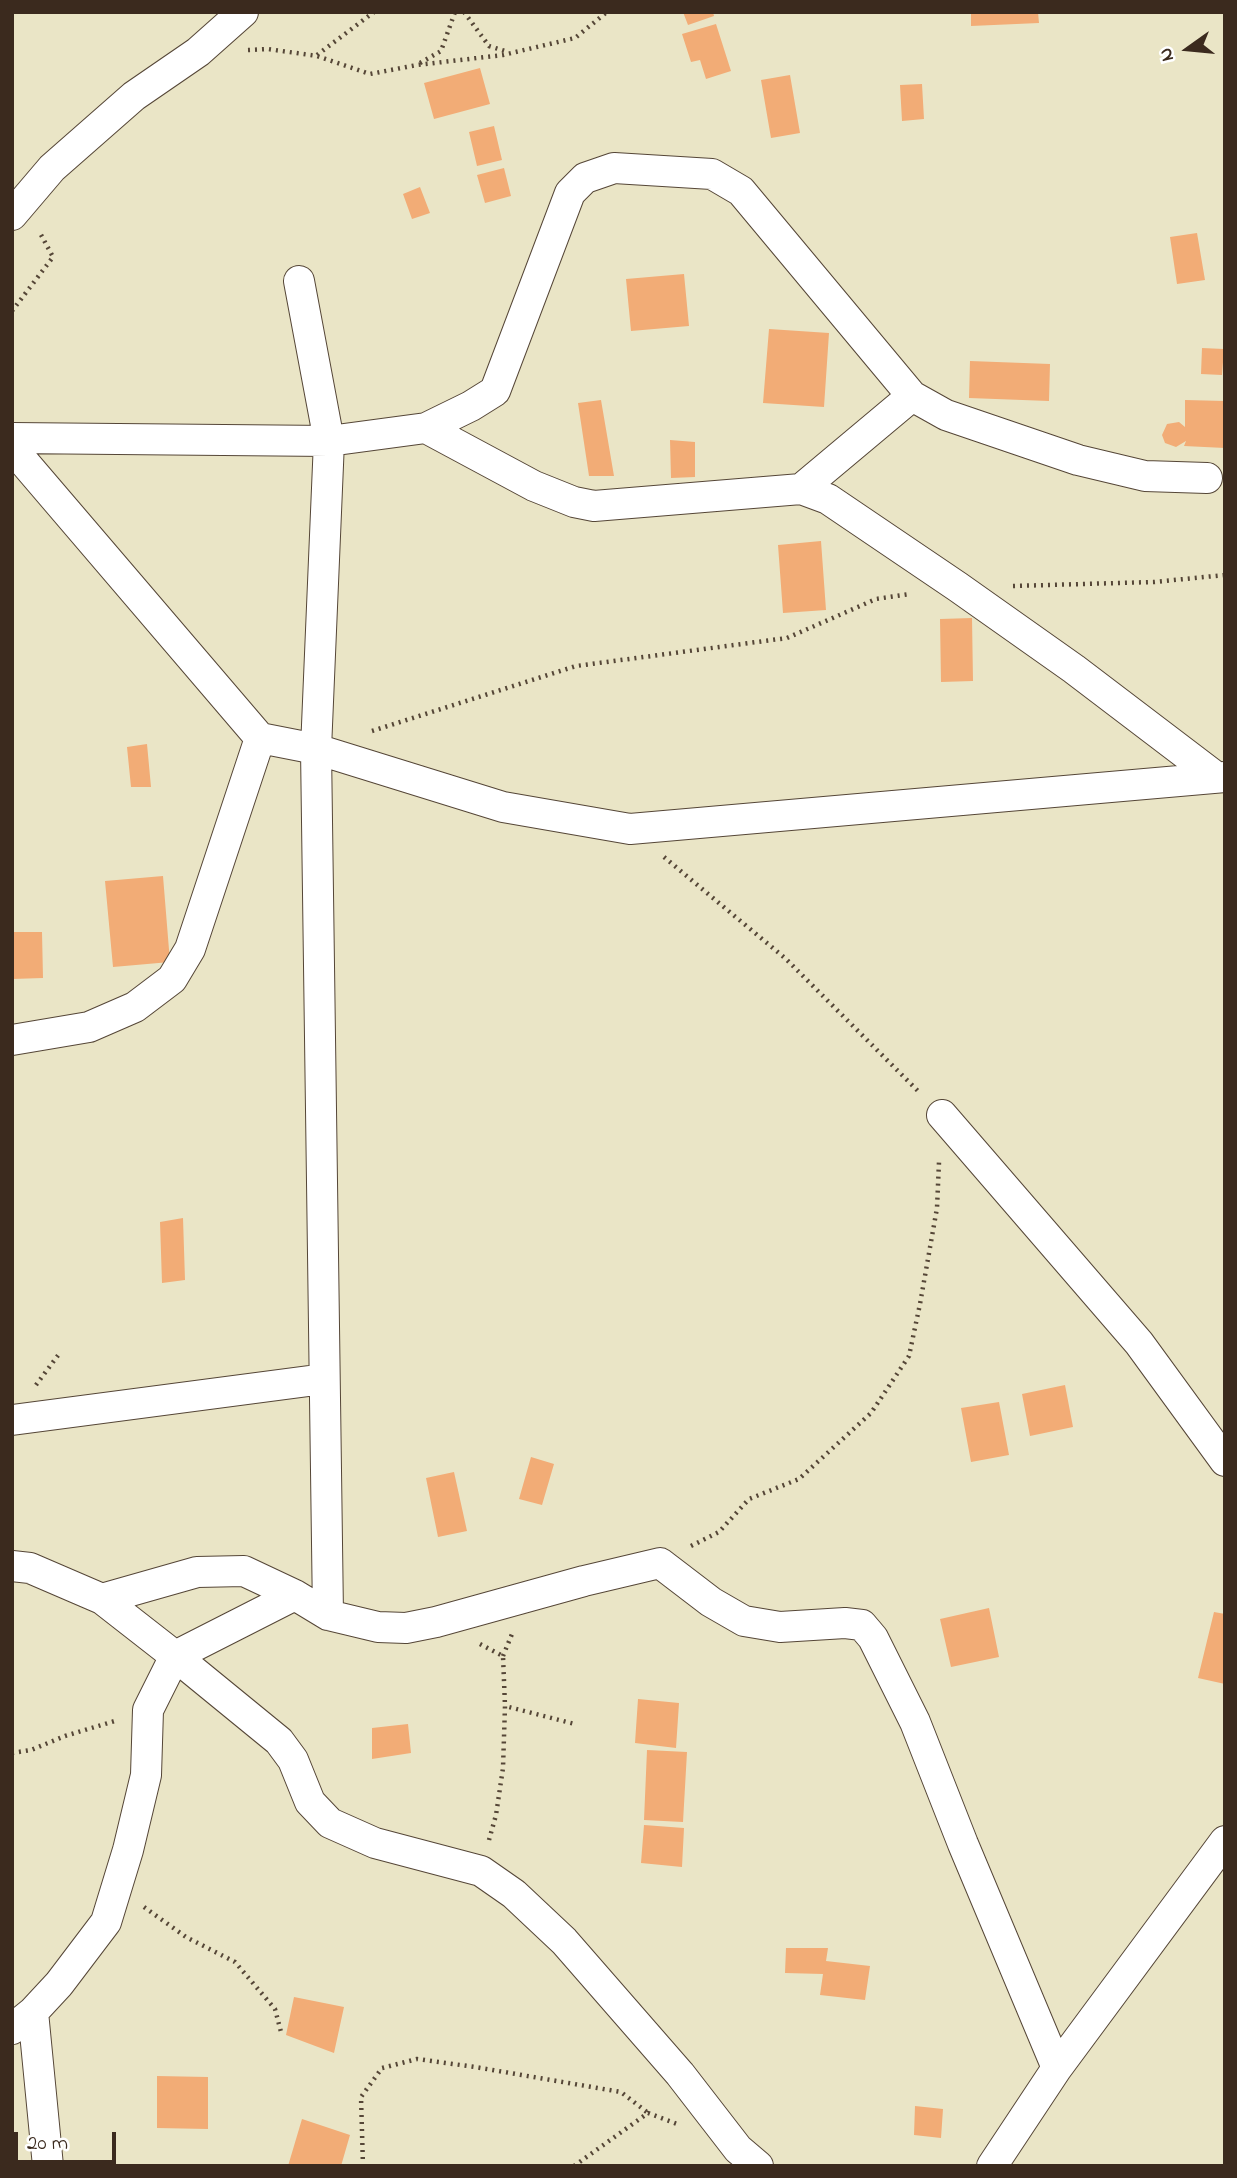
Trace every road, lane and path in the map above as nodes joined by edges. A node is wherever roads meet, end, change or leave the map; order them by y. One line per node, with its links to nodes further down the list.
1 (243, 12): 6 (street)
2 (374, 12): 8 (path)
3 (455, 12): 9 (path)
4 (464, 12): 7 (path)
5 (607, 12): 7 (path)
6 (198, 52): 8 (path); 10 (street)
7 (511, 54): 9 (path)
8 (317, 56): 9 (path)
9 (417, 65)
10 (18, 208): 12 (path)
11 (299, 281): 16 (street)
12 (12, 311)
13 (912, 396): 14 (street); 18 (street); 19 (street)
14 (426, 428): 16 (street); 19 (street)
15 (12, 438): 16 (street)
16 (329, 440): 25 (street)
17 (12, 448): 24 (street)
18 (1207, 478)
19 (801, 489): 22 (street)
20 (1225, 575): 21 (path)
21 (1011, 586)
22 (958, 587): 23 (path); 26 (street)
23 (368, 733)
24 (260, 738): 25 (street); 28 (street)
25 (316, 749): 27 (street); 30 (street)
26 (1220, 777): 27 (street)
27 (630, 829): 29 (path)
28 (12, 1040)
29 (942, 1115): 32 (street); 33 (path)
30 (324, 1379): 31 (street); 37 (street)
31 (12, 1420)
32 (1225, 1461)
33 (660, 1563): 38 (street); 49 (street)
34 (12, 1566): 36 (street)
35 (295, 1595): 36 (street); 37 (street); 39 (street)
36 (102, 1599): 39 (street)
37 (328, 1615): 38 (street)
38 (436, 1622): 40 (path)
39 (175, 1656): 41 (street); 45 (street)
40 (505, 1706): 42 (path); 45 (path)
41 (148, 1710): 43 (path); 46 (street)
42 (575, 1724)
43 (12, 1753)
44 (1225, 1841): 49 (street)
45 (481, 1871): 55 (street)
46 (118, 1888): 47 (street); 48 (path)
47 (23, 2021): 52 (street)
48 (281, 2032)
49 (1057, 2068): 56 (street)
50 (649, 2113): 51 (path); 53 (path); 54 (path)
51 (684, 2126)
52 (48, 2166)
53 (363, 2166)
54 (574, 2166)
55 (758, 2166)
56 (992, 2166)

